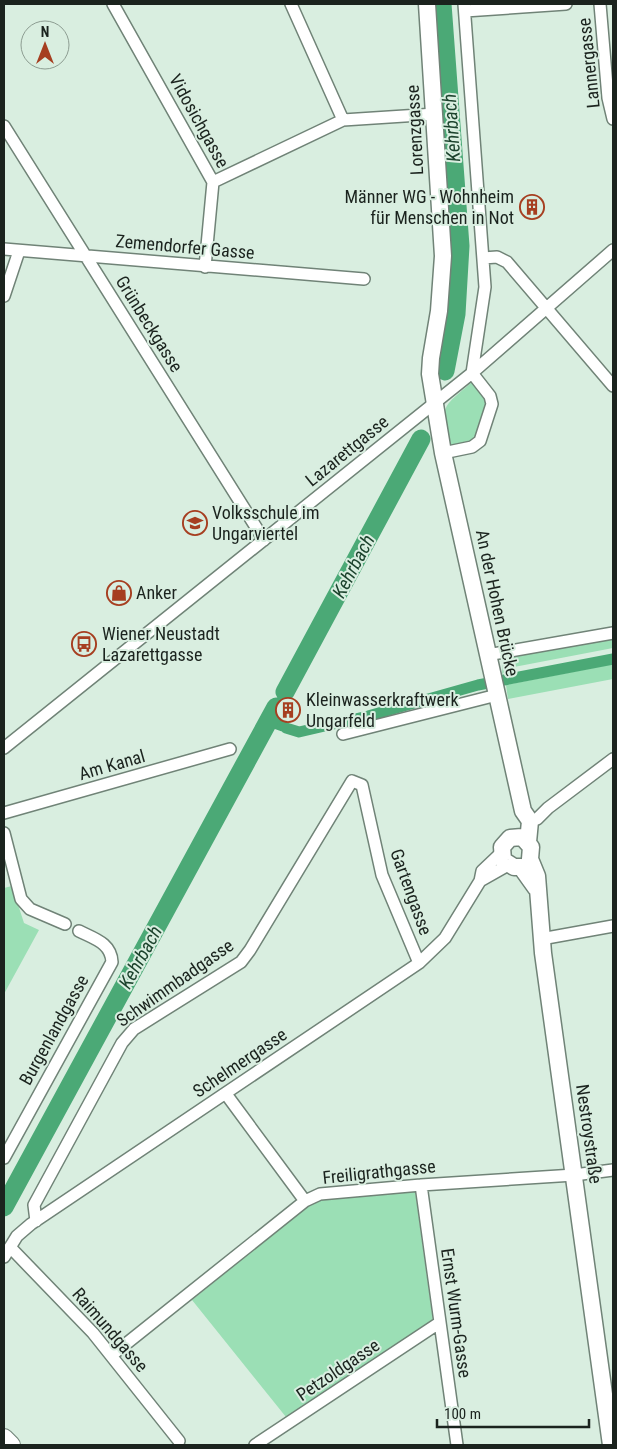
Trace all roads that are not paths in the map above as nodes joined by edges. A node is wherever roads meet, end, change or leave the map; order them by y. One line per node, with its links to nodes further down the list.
1 (112, 4): 11 (street, Vidosichgasse)
2 (291, 4): 9 (street)
3 (427, 4): 7 (street, Lorenzgasse)
4 (566, 4): 6 (street)
5 (600, 4): 8 (street, Lannergasse)
6 (464, 7): 16 (street)
7 (435, 114): 9 (street); 23 (street, Lorenzgasse)
8 (613, 119)
9 (343, 120): 11 (street)
10 (4, 126): 15 (street, Grünbeckgasse)
11 (213, 182): 17 (street, Vidosichgasse)
12 (4, 249): 14 (street, Zemendorfer Gasse)
13 (613, 250): 20 (street, Lazarettgasse)
14 (19, 251): 15 (street, Zemendorfer Gasse); 19 (street)
15 (85, 256): 17 (street, Zemendorfer Gasse); 25 (street, Grünbeckgasse)
16 (483, 258): 20 (street); 21 (street)
17 (205, 267): 18 (street, Zemendorfer Gasse)
18 (364, 279)
19 (4, 296)
20 (546, 309): 21 (street, Lazarettgasse); 22 (street)
21 (472, 373): 23 (street, Lazarettgasse); 24 (street)
22 (613, 386)
23 (434, 404): 24 (street, An der Hohen Brücke); 25 (street, Lazarettgasse)
24 (443, 453): 27 (street, An der Hohen Brücke)
25 (264, 540): 30 (street, Lazarettgasse)
26 (613, 633): 27 (street)
27 (488, 660): 28 (street, An der Hohen Brücke)
28 (496, 693): 29 (street); 35 (street, An der Hohen Brücke)
29 (343, 734)
30 (4, 748)
31 (230, 749): 34 (street, Am Kanal)
32 (613, 759): 35 (street)
33 (352, 781): 43 (street, Gartengasse); 50 (street, Schwimmbadgasse)
34 (4, 813)
35 (526, 816): 37 (street, An der Hohen Brücke)
36 (4, 833): 39 (street)
37 (522, 839): 38 (street, Nestroystraße); 38 (street)
38 (515, 861): 42 (street, Nestroystraße); 43 (street, Schelmergasse)
39 (60, 922)
40 (613, 926): 42 (street)
41 (80, 931): 45 (street, Burgenlandgasse)
42 (541, 939): 47 (street, Nestroystraße)
43 (419, 963): 44 (street, Schelmergasse)
44 (226, 1094): 49 (street); 50 (street, Schelmergasse)
45 (4, 1158)
46 (613, 1170): 47 (street, Freiligrathgasse)
47 (574, 1175): 48 (street, Freiligrathgasse); 54 (street, Nestroystraße)
48 (420, 1185): 49 (street, Freiligrathgasse); 52 (street, Ernst Wurm-Gasse)
49 (305, 1200): 53 (street, Freiligrathgasse)
50 (36, 1221): 51 (street, Schelmergasse)
51 (7, 1252): 53 (street, Raimundgasse)
52 (439, 1323): 58 (street, Petzoldgasse); 59 (street, Ernst Wurm-Gasse)
53 (112, 1355): 56 (street, Raimundgasse)
54 (611, 1427): 60 (street, Nestroystraße)
55 (4, 1438): 57 (main road)
56 (178, 1441)
57 (11, 1445)
58 (255, 1445)
59 (457, 1445)
60 (611, 1445)

